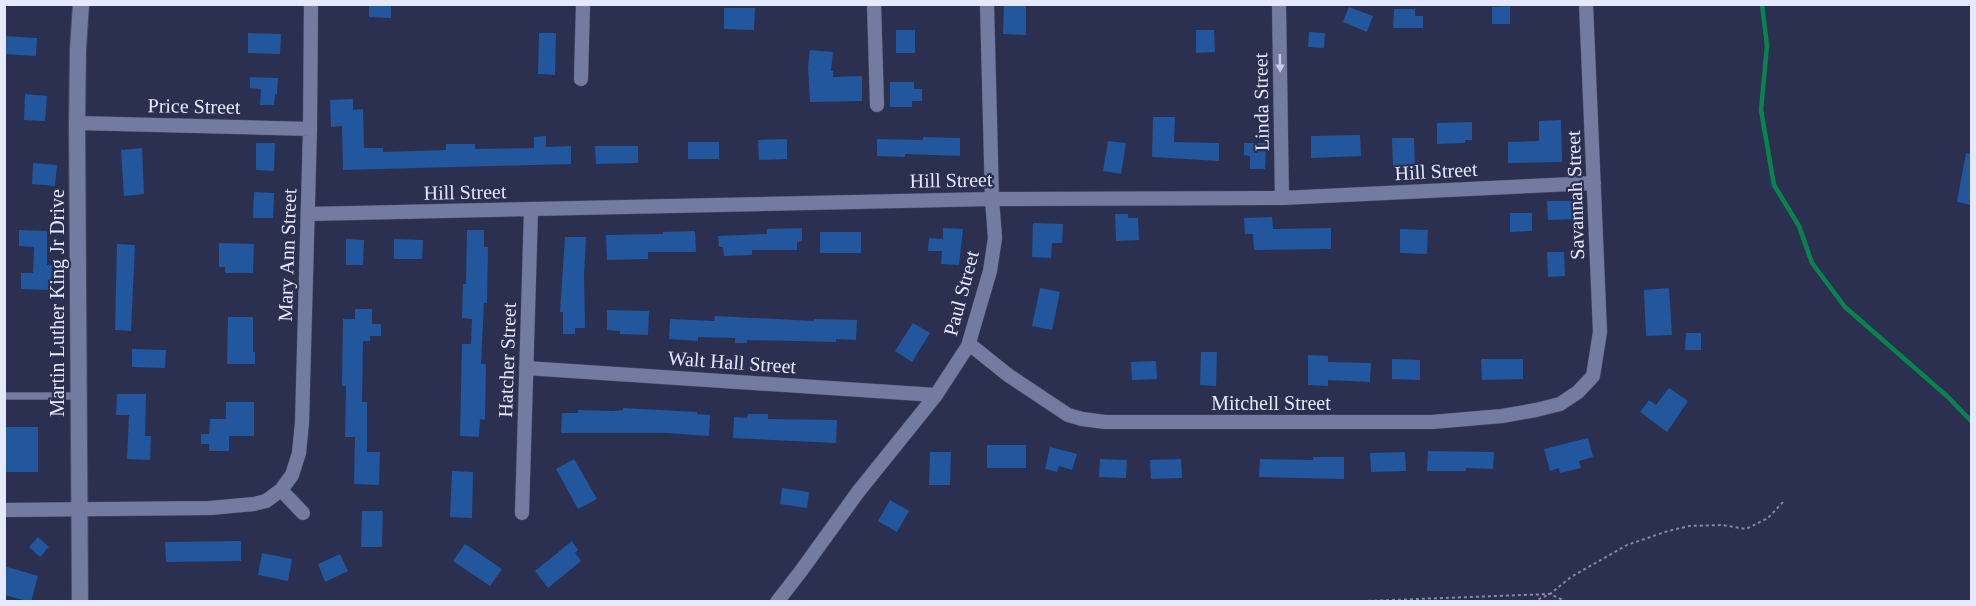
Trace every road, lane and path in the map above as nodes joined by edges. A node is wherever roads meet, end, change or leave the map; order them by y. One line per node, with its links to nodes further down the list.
1 (81, 4): 10 (street, Martin Luther King Jr Drive)
2 (583, 4): 8 (street)
3 (874, 4): 9 (street)
4 (987, 4): 14 (street, Paul Street)
5 (1279, 4): 13 (street, Linda Street, one-way to 13)
6 (1586, 4): 12 (street, Savannah Street)
7 (311, 11): 11 (street, Mary Ann Street)
8 (581, 79)
9 (877, 105)
10 (76, 123): 11 (street, Price Street); 22 (street, Martin Luther King Jr Drive)
11 (310, 129): 16 (street, Mary Ann Street)
12 (1594, 183): 13 (street, Hill Street); 19 (street, Savannah Street)
13 (1282, 198): 14 (street, Hill Street)
14 (992, 199): 15 (street, Hill Street); 17 (street, Paul Street)
15 (531, 210): 16 (street, Hill Street); 18 (street, Hatcher Street)
16 (308, 214): 23 (street, Mary Ann Street)
17 (968, 346): 19 (street, Mitchell Street); 20 (street, Paul Street)
18 (526, 368): 20 (street, Walt Hall Street); 28 (street, Hatcher Street)
19 (1587, 382)
20 (936, 395): 31 (street, Paul Street)
21 (4, 396): 22 (lane)
22 (79, 396): 25 (street, Martin Luther King Jr Drive)
23 (281, 490): 25 (street); 27 (street)
24 (1785, 500): 29 (path)
25 (80, 509): 26 (street); 30 (street, Martin Luther King Jr Drive)
26 (4, 510)
27 (303, 513)
28 (522, 513)
29 (1550, 594): 34 (path); 35 (path); 36 (path)
30 (80, 602)
31 (777, 602)
32 (1280, 602): 33 (path)
33 (1284, 602)
34 (1338, 602)
35 (1533, 602)
36 (1567, 602)

